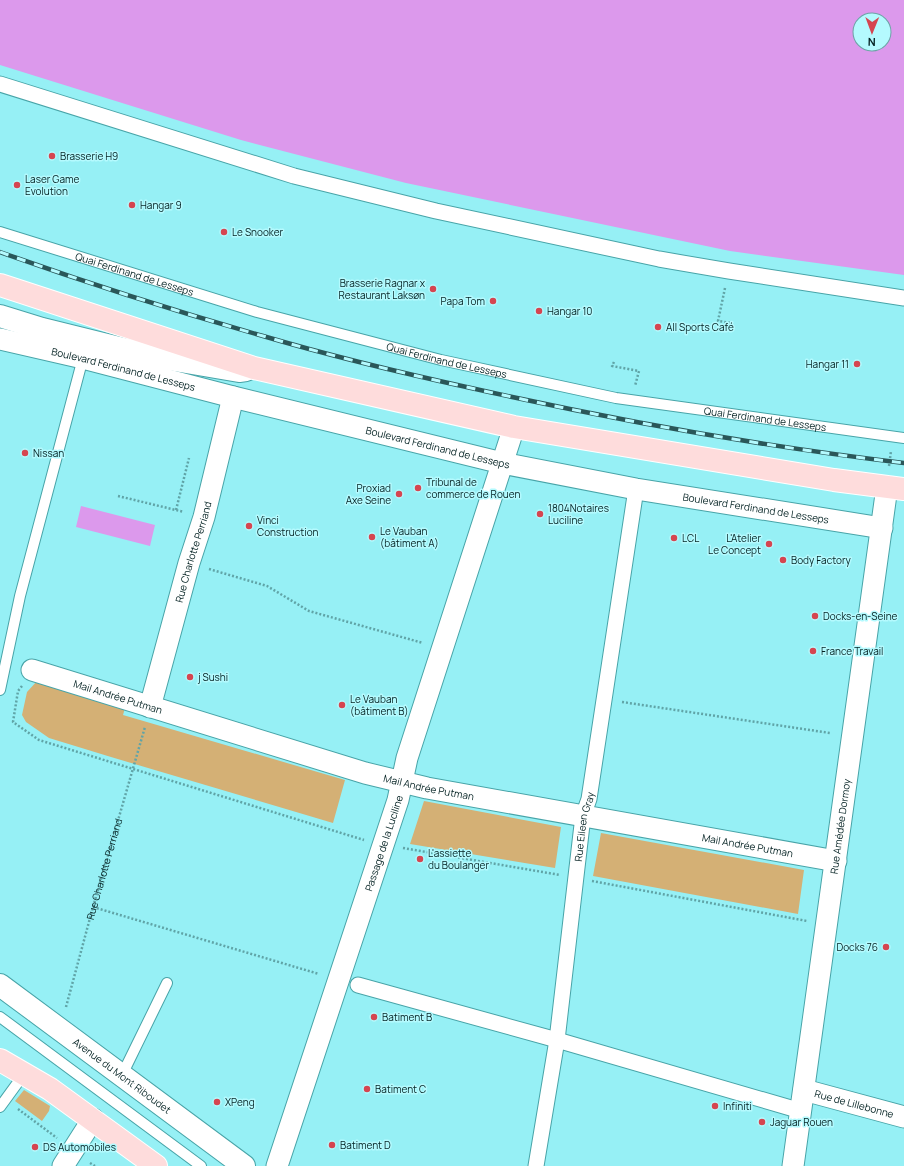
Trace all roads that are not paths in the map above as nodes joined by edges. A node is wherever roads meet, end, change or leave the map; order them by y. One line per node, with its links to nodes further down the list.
1 (0, 84): 4 (street)
2 (0, 232): 11 (lane, Quai Ferdinand de Lesseps)
3 (0, 285): 8 (main road, Boulevard Ferdinand de Lesseps)
4 (904, 298)
5 (0, 316): 8 (street, Boulevard Ferdinand de Lesseps)
6 (0, 339): 7 (street, Boulevard Ferdinand de Lesseps)
7 (83, 358): 9 (street, Boulevard Ferdinand de Lesseps); 17 (lane)
8 (254, 368): 10 (main road, Boulevard Ferdinand de Lesseps)
9 (233, 397): 12 (street, Boulevard Ferdinand de Lesseps); 18 (street, Rue Charlotte Perriand)
10 (514, 427): 12 (street, Passage de la Luciline); 13 (main road, Boulevard Ferdinand de Lesseps)
11 (904, 438)
12 (502, 463): 14 (street, Boulevard Ferdinand de Lesseps); 19 (street, Passage de la Luciline)
13 (893, 481): 15 (street, Rue Amédée Dormoy)
14 (636, 489): 15 (street, Boulevard Ferdinand de Lesseps); 20 (street, Rue Eileen Gray)
15 (882, 528): 21 (street, Rue Amédée Dormoy)
16 (32, 670): 18 (street, Mail Andrée Putman)
17 (0, 690)
18 (148, 716): 19 (street, Mail Andrée Putman)
19 (402, 782): 20 (street, Mail Andrée Putman); 39 (street, Passage de la Luciline)
20 (583, 816): 21 (street, Mail Andrée Putman); 26 (street, Rue Eileen Gray)
21 (836, 861): 30 (street, Rue Amédée Dormoy)
22 (167, 983): 29 (lane)
23 (358, 985): 26 (street)
24 (0, 986): 29 (street, Avenue du Mont Riboudet)
25 (0, 1017): 37 (lane)
26 (556, 1040): 32 (street); 40 (street, Rue Eileen Gray)
27 (0, 1060): 28 (main road)
28 (24, 1074): 31 (lane); 34 (main road)
29 (122, 1076): 38 (street, Avenue du Mont Riboudet)
30 (804, 1090): 32 (street, Rue Amédée Dormoy); 33 (street, Rue de Lillebonne)
31 (3, 1103)
32 (801, 1111): 41 (street, Rue Amédée Dormoy)
33 (904, 1117)
34 (93, 1119): 35 (street); 36 (main road)
35 (68, 1158)
36 (156, 1166)
37 (200, 1166)
38 (244, 1166)
39 (276, 1166)
40 (536, 1166)
41 (793, 1166)

